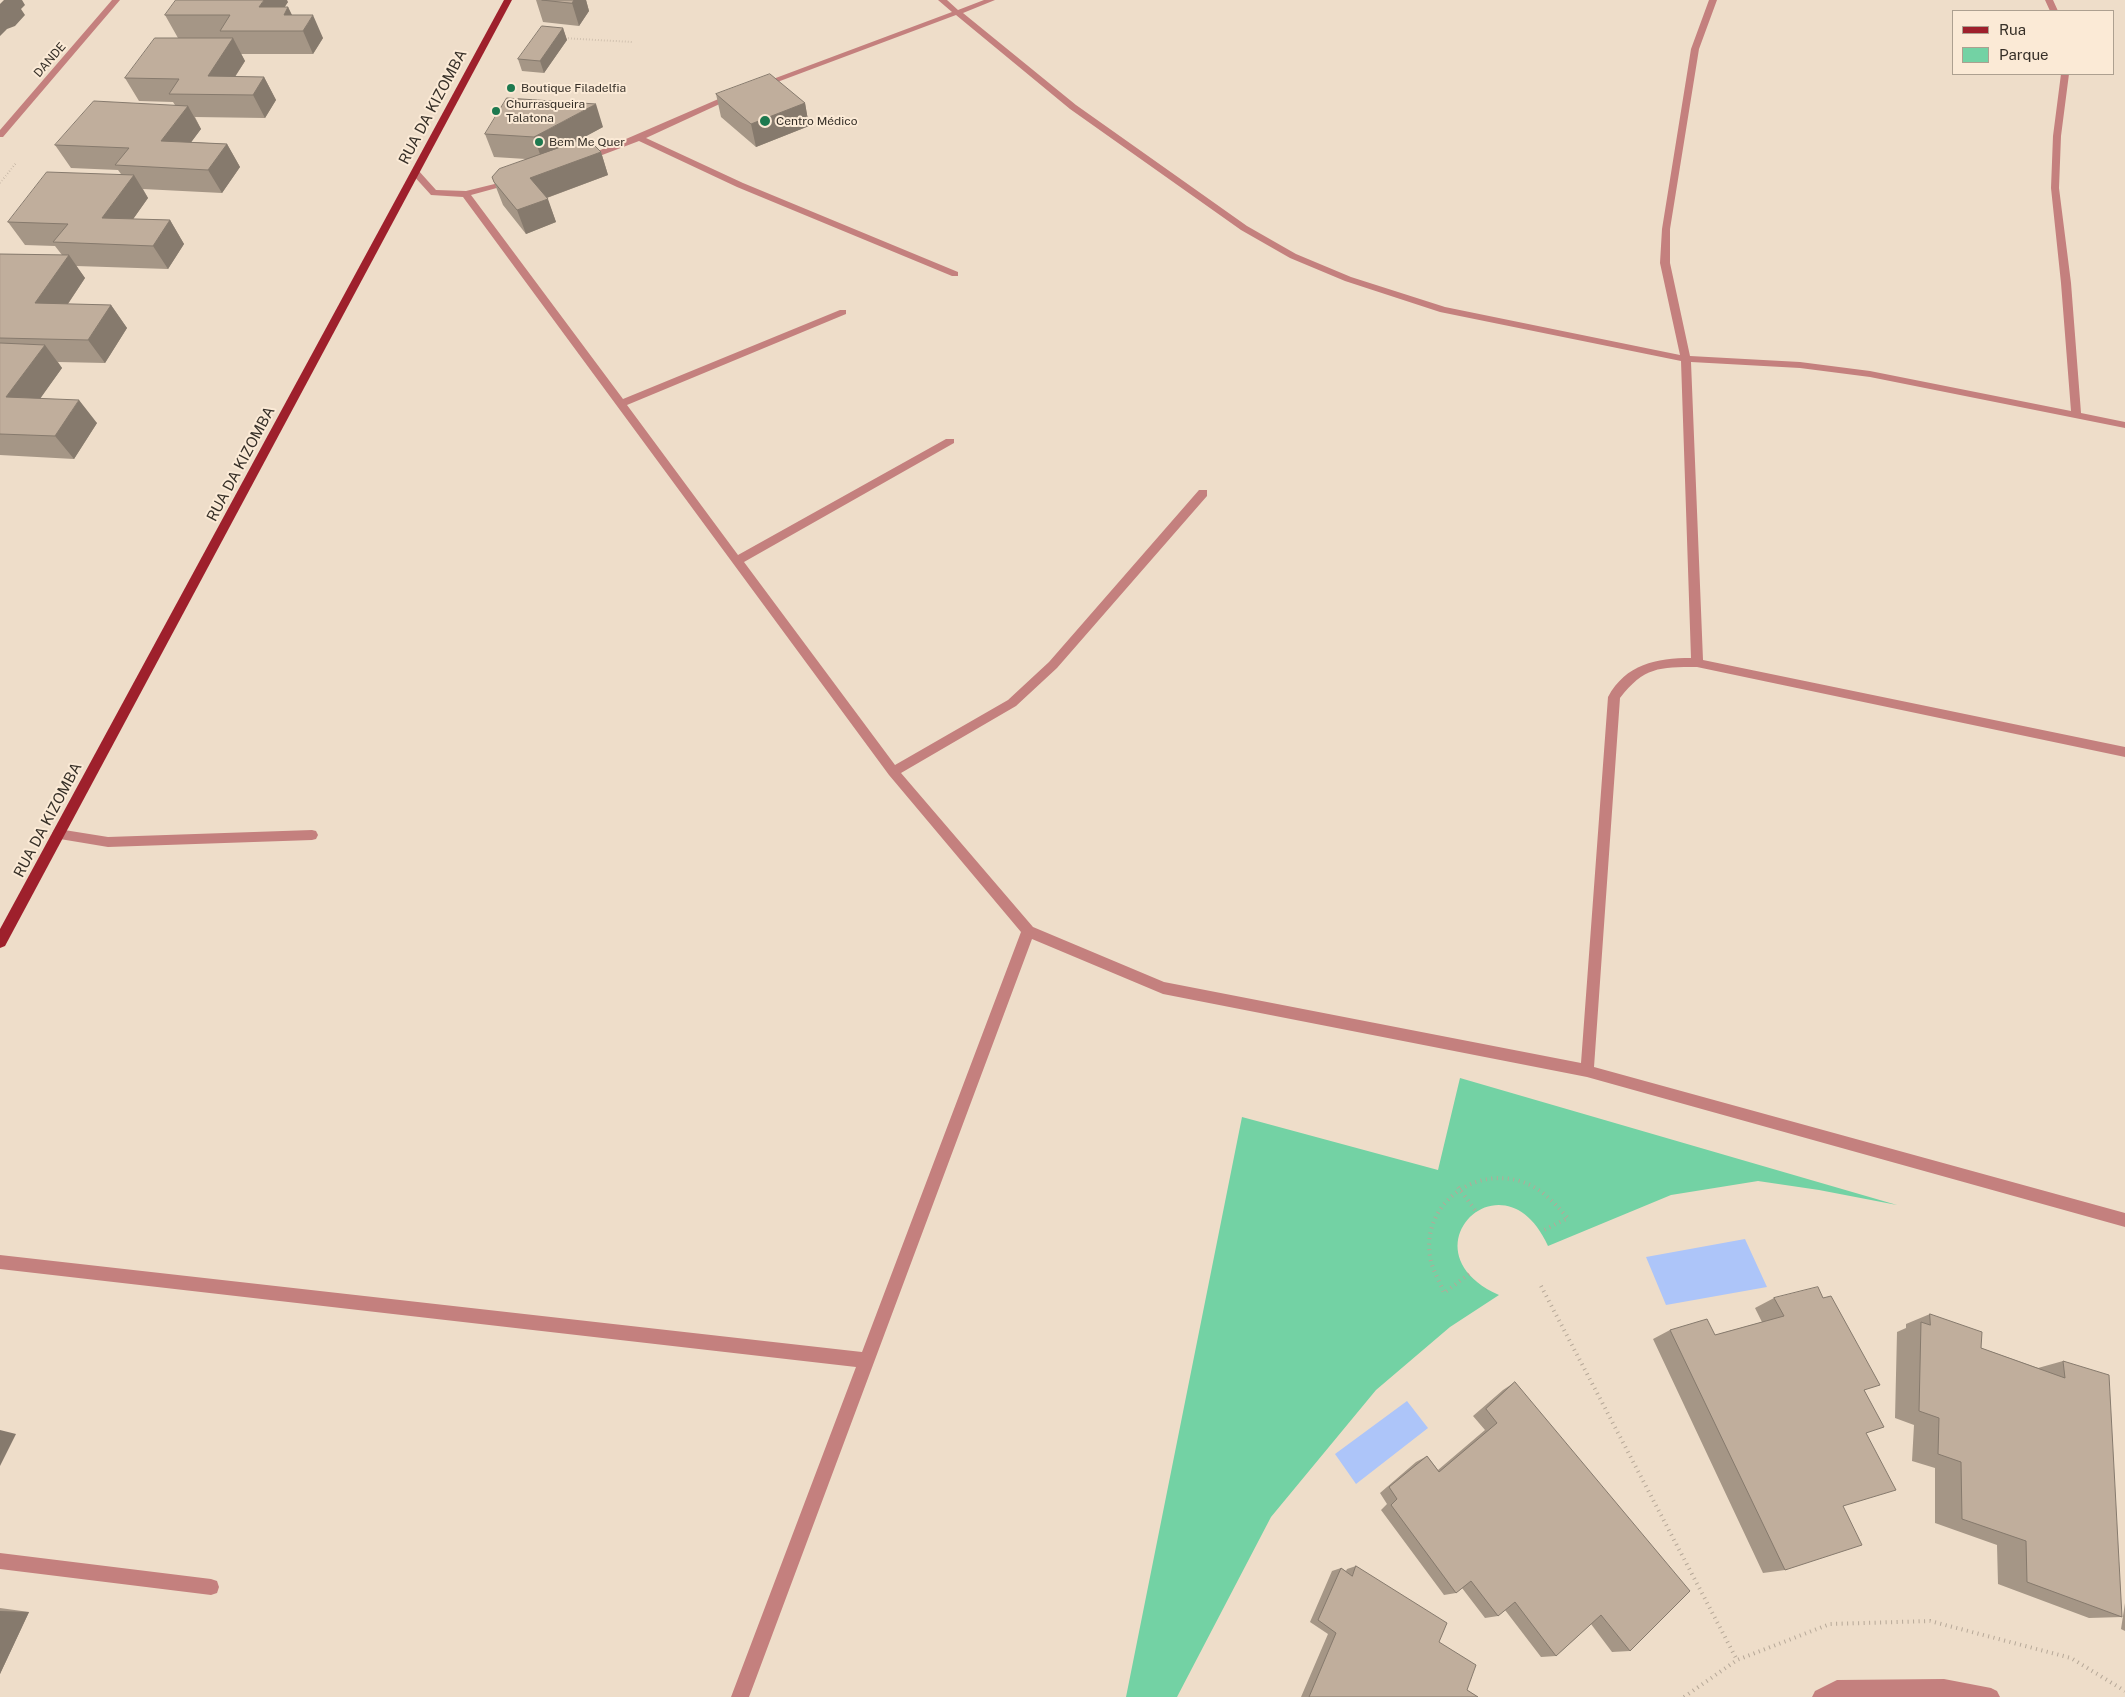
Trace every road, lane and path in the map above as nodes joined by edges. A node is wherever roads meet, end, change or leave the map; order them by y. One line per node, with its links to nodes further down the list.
1 (116, 0): 12 (street, DANDE)
2 (508, 0): 15 (main road, RUA DA KIZOMBA)
3 (942, 0): 6 (street)
4 (991, 0): 6 (street)
5 (1713, 0): 20 (street)
6 (959, 13): 10 (street); 20 (street)
7 (557, 38): 8 (path)
8 (632, 42)
9 (2065, 75): 22 (street)
10 (749, 90)
11 (740, 94): 13 (street)
12 (0, 135)
13 (639, 138): 14 (street); 18 (street)
14 (579, 160)
15 (415, 172): 17 (street); 30 (main road, RUA DA KIZOMBA)
16 (518, 179): 17 (street)
17 (466, 194): 21 (street)
18 (955, 274)
19 (843, 312): 21 (street)
20 (1686, 358): 22 (street); 27 (street)
21 (620, 404): 26 (street)
22 (2076, 415): 23 (street)
23 (2125, 425)
24 (950, 441): 26 (street)
25 (1203, 494): 29 (street)
26 (736, 561): 29 (street)
27 (1697, 663): 28 (street); 34 (street)
28 (2125, 752)
29 (893, 772): 32 (street)
30 (58, 834): 31 (street); 33 (main road, RUA DA KIZOMBA)
31 (312, 835)
32 (1028, 931): 34 (street); 42 (street)
33 (0, 942)
34 (1587, 1071): 37 (street)
35 (1458, 1187): 36 (path); 38 (path); 40 (path)
36 (1475, 1210)
37 (2125, 1220)
38 (1542, 1231)
39 (0, 1262): 42 (street)
40 (1469, 1274)
41 (1541, 1286): 45 (path)
42 (867, 1360): 46 (street)
43 (0, 1561): 44 (street)
44 (211, 1587)
45 (1737, 1660)
46 (740, 1697)
47 (1821, 1697): 48 (street)
48 (1991, 1697)

